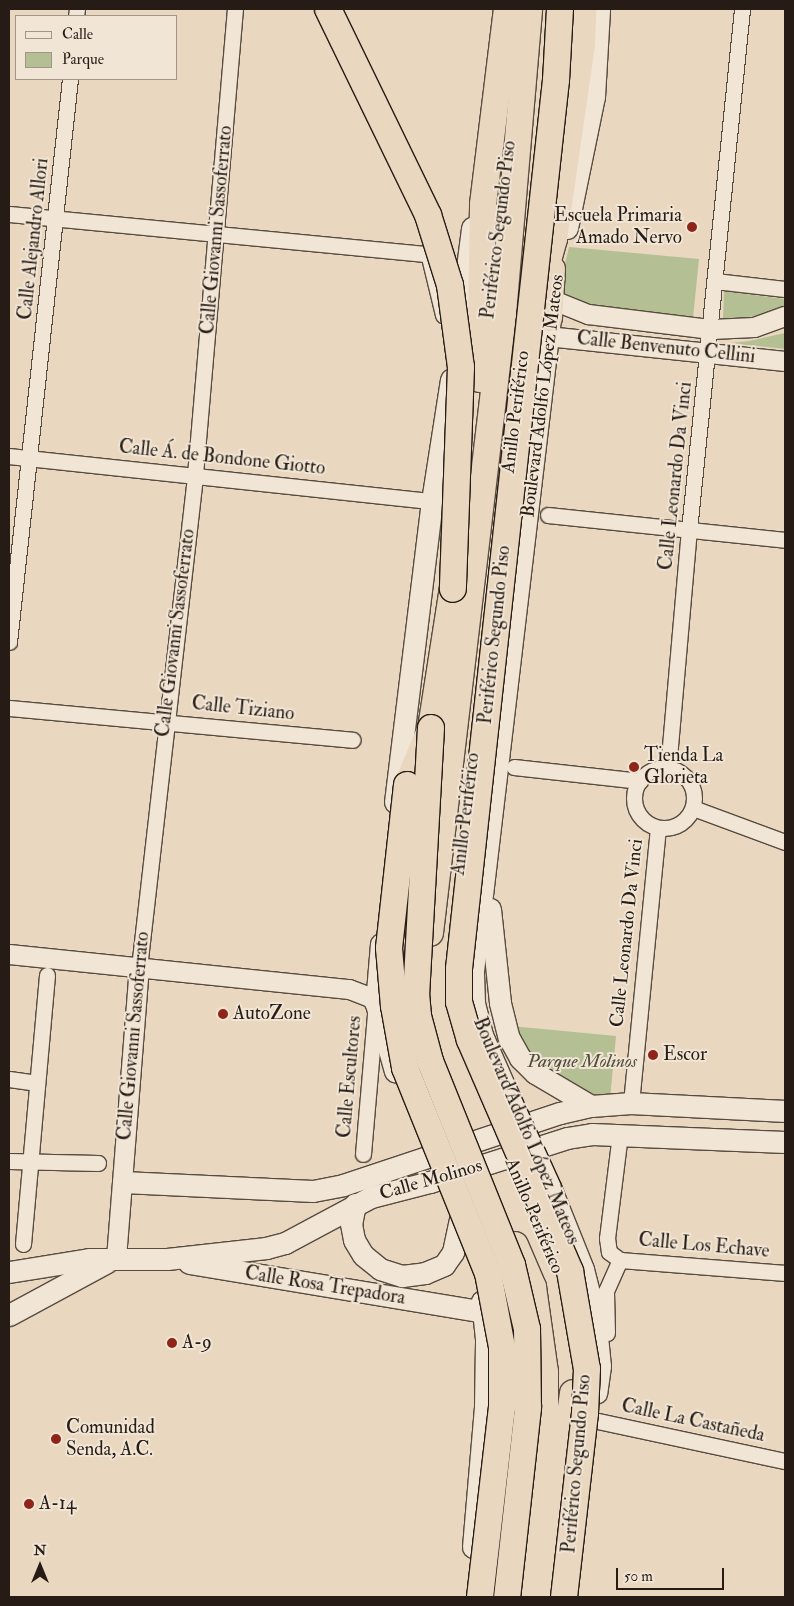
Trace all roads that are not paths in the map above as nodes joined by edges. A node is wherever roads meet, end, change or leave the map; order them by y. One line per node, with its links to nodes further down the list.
1 (235, 9): 15 (street, Calle Giovanni Sassoferrato)
2 (328, 9): 32 (highway, bridge)
3 (497, 9): 23 (main road)
4 (508, 9): 24 (highway)
5 (520, 9): 24 (highway, Periférico Segundo Piso)
6 (529, 9): 81 (highway, Anillo Periférico)
7 (551, 9): 19 (highway, Anillo Periférico)
8 (560, 9): 77 (highway, Periférico Segundo Piso, bridge)
9 (583, 9): 19 (highway)
10 (598, 9): 19 (main road, Boulevard Adolfo López Mateos)
11 (742, 9): 16 (street, Calle Leonardo Da Vinci)
12 (70, 80): 14 (street, Calle Alejandro Allori)
13 (9, 214): 14 (street)
14 (57, 218): 15 (street); 26 (street, Calle Alejandro Allori)
15 (217, 236): 23 (street); 27 (street, Calle Giovanni Sassoferrato)
16 (715, 281): 17 (street); 20 (street, Calle Leonardo Da Vinci)
17 (785, 289)
18 (785, 316): 20 (street)
19 (544, 320): 20 (street); 21 (street, Calle Benvenuto Cellini); 42 (main road, Boulevard Adolfo López Mateos); 51 (highway, Anillo Periférico)
20 (711, 329): 21 (street, Calle Leonardo Da Vinci)
21 (709, 352): 22 (street, Calle Benvenuto Cellini); 30 (street, Calle Leonardo Da Vinci)
22 (785, 361)
23 (452, 374): 28 (main road)
24 (479, 405): 32 (highway, Periférico Segundo Piso, bridge)
25 (9, 456): 26 (street, Calle Á. de Bondone Giotto)
26 (31, 458): 27 (street, Calle Á. de Bondone Giotto); 33 (street, Calle Alejandro Allori)
27 (195, 475): 28 (street, Calle Á. de Bondone Giotto); 35 (street, Calle Giovanni Sassoferrato)
28 (432, 501): 48 (main road)
29 (548, 515): 30 (street)
30 (689, 530): 31 (street); 39 (street, Calle Leonardo Da Vinci)
31 (785, 540)
32 (453, 590): 36 (highway, Periférico Segundo Piso)
33 (9, 642)
34 (9, 708): 35 (street, Calle Tiziano)
35 (165, 721): 37 (street, Calle Tiziano); 46 (street, Calle Giovanni Sassoferrato)
36 (431, 728): 79 (highway, bridge); 80 (highway, Periférico Segundo Piso, bridge)
37 (353, 740)
38 (514, 767): 40 (street)
39 (668, 769): 40 (street); 41 (street)
40 (640, 781): 43 (street)
41 (693, 808): 43 (street); 44 (street)
42 (490, 827): 51 (main road, Boulevard Adolfo López Mateos); 53 (main road)
43 (658, 828): 52 (street, Calle Leonardo Da Vinci)
44 (785, 842)
45 (9, 954): 46 (street)
46 (139, 968): 48 (street); 61 (street, Calle Giovanni Sassoferrato)
47 (47, 975): 50 (street)
48 (376, 1004): 57 (street, Calle Escultores); 64 (main road)
49 (9, 1079): 50 (street)
50 (36, 1083): 59 (street)
51 (499, 1103): 62 (highway, Anillo Periférico)
52 (631, 1103): 53 (main road, Calle Molinos); 54 (main road, Calle Molinos)
53 (591, 1106): 61 (main road, Calle Molinos)
54 (785, 1111)
55 (620, 1134): 56 (main road, Calle Molinos); 63 (main road, Calle Molinos); 68 (street)
56 (785, 1142)
57 (363, 1154)
58 (9, 1161): 59 (street)
59 (29, 1162): 60 (street); 65 (street)
60 (98, 1163)
61 (123, 1182): 66 (street, Calle Giovanni Sassoferrato)
62 (538, 1192): 73 (main road, Boulevard Adolfo López Mateos); 76 (highway, Anillo Periférico)
63 (355, 1204): 64 (main road); 67 (main road, Calle Molinos)
64 (458, 1215): 71 (main road)
65 (23, 1244)
66 (116, 1258): 67 (main road, Calle Molinos); 69 (main road); 72 (main road)
67 (167, 1259): 71 (main road, Calle Rosa Trepadora)
68 (620, 1260): 70 (street, Calle Los Echave); 73 (street)
69 (9, 1272)
70 (785, 1273)
71 (484, 1312): 78 (main road)
72 (9, 1315)
73 (600, 1366): 74 (main road, Boulevard Adolfo López Mateos)
74 (593, 1420): 75 (street, Calle La Castañeda); 77 (main road, Boulevard Adolfo López Mateos)
75 (785, 1460)
76 (553, 1534): 77 (highway); 82 (highway, Anillo Periférico)
77 (570, 1591)
78 (468, 1597)
79 (480, 1597)
80 (507, 1597)
81 (520, 1597)
82 (544, 1597)

